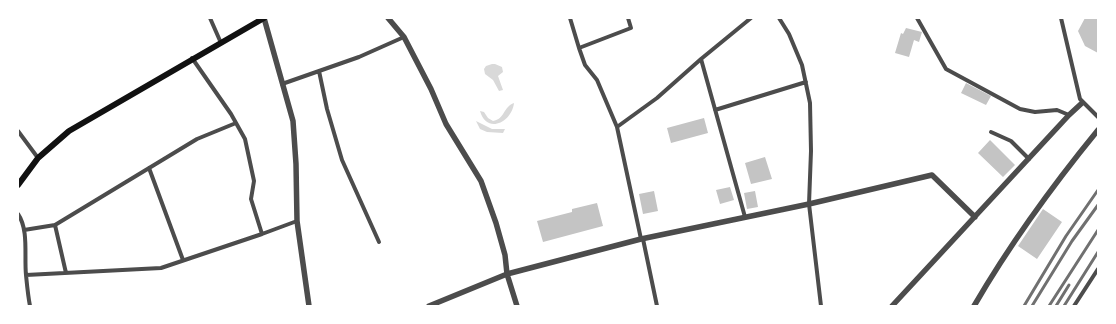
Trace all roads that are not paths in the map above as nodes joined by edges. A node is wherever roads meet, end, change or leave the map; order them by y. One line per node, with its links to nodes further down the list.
1 (210, 18): 11 (street)
2 (264, 18): 11 (main road); 17 (street)
3 (388, 18): 10 (street)
4 (570, 18): 12 (street)
5 (628, 18): 12 (street)
6 (751, 18): 14 (street)
7 (779, 18): 16 (street)
8 (917, 18): 20 (street)
9 (1061, 18): 18 (street)
10 (404, 37): 15 (street); 44 (street)
11 (221, 43): 13 (main road)
12 (579, 48): 23 (street)
13 (192, 58): 22 (street); 27 (main road)
14 (701, 59): 19 (street); 23 (street)
15 (319, 71): 17 (street); 40 (street)
16 (806, 82): 19 (street); 31 (street)
17 (282, 84): 35 (street)
18 (1082, 103): 20 (street); 21 (street)
19 (715, 110): 33 (street)
20 (1069, 115): 28 (street)
21 (1098, 117)
22 (236, 123): 29 (street); 38 (street)
23 (617, 126): 39 (street)
24 (1098, 130): 53 (street)
25 (18, 131): 27 (street)
26 (991, 132): 28 (street)
27 (38, 158): 30 (main road)
28 (1029, 159): 34 (street)
29 (149, 168): 36 (street); 41 (street)
30 (19, 182)
31 (809, 204): 33 (street); 34 (street); 51 (street)
32 (18, 214): 37 (street)
33 (745, 217): 39 (street)
34 (975, 217): 52 (street)
35 (297, 221): 38 (street); 47 (street)
36 (55, 225): 37 (street); 43 (street)
37 (24, 230): 45 (street)
38 (262, 234): 41 (street)
39 (642, 239): 44 (street); 50 (street)
40 (379, 242)
41 (183, 260): 43 (street)
42 (1098, 269): 54 (street)
43 (66, 273): 45 (street)
44 (507, 274): 48 (street); 49 (street)
45 (26, 275): 46 (street)
46 (30, 306)
47 (309, 306)
48 (429, 306)
49 (517, 306)
50 (657, 306)
51 (821, 306)
52 (892, 306)
53 (974, 306)
54 (1074, 306)

